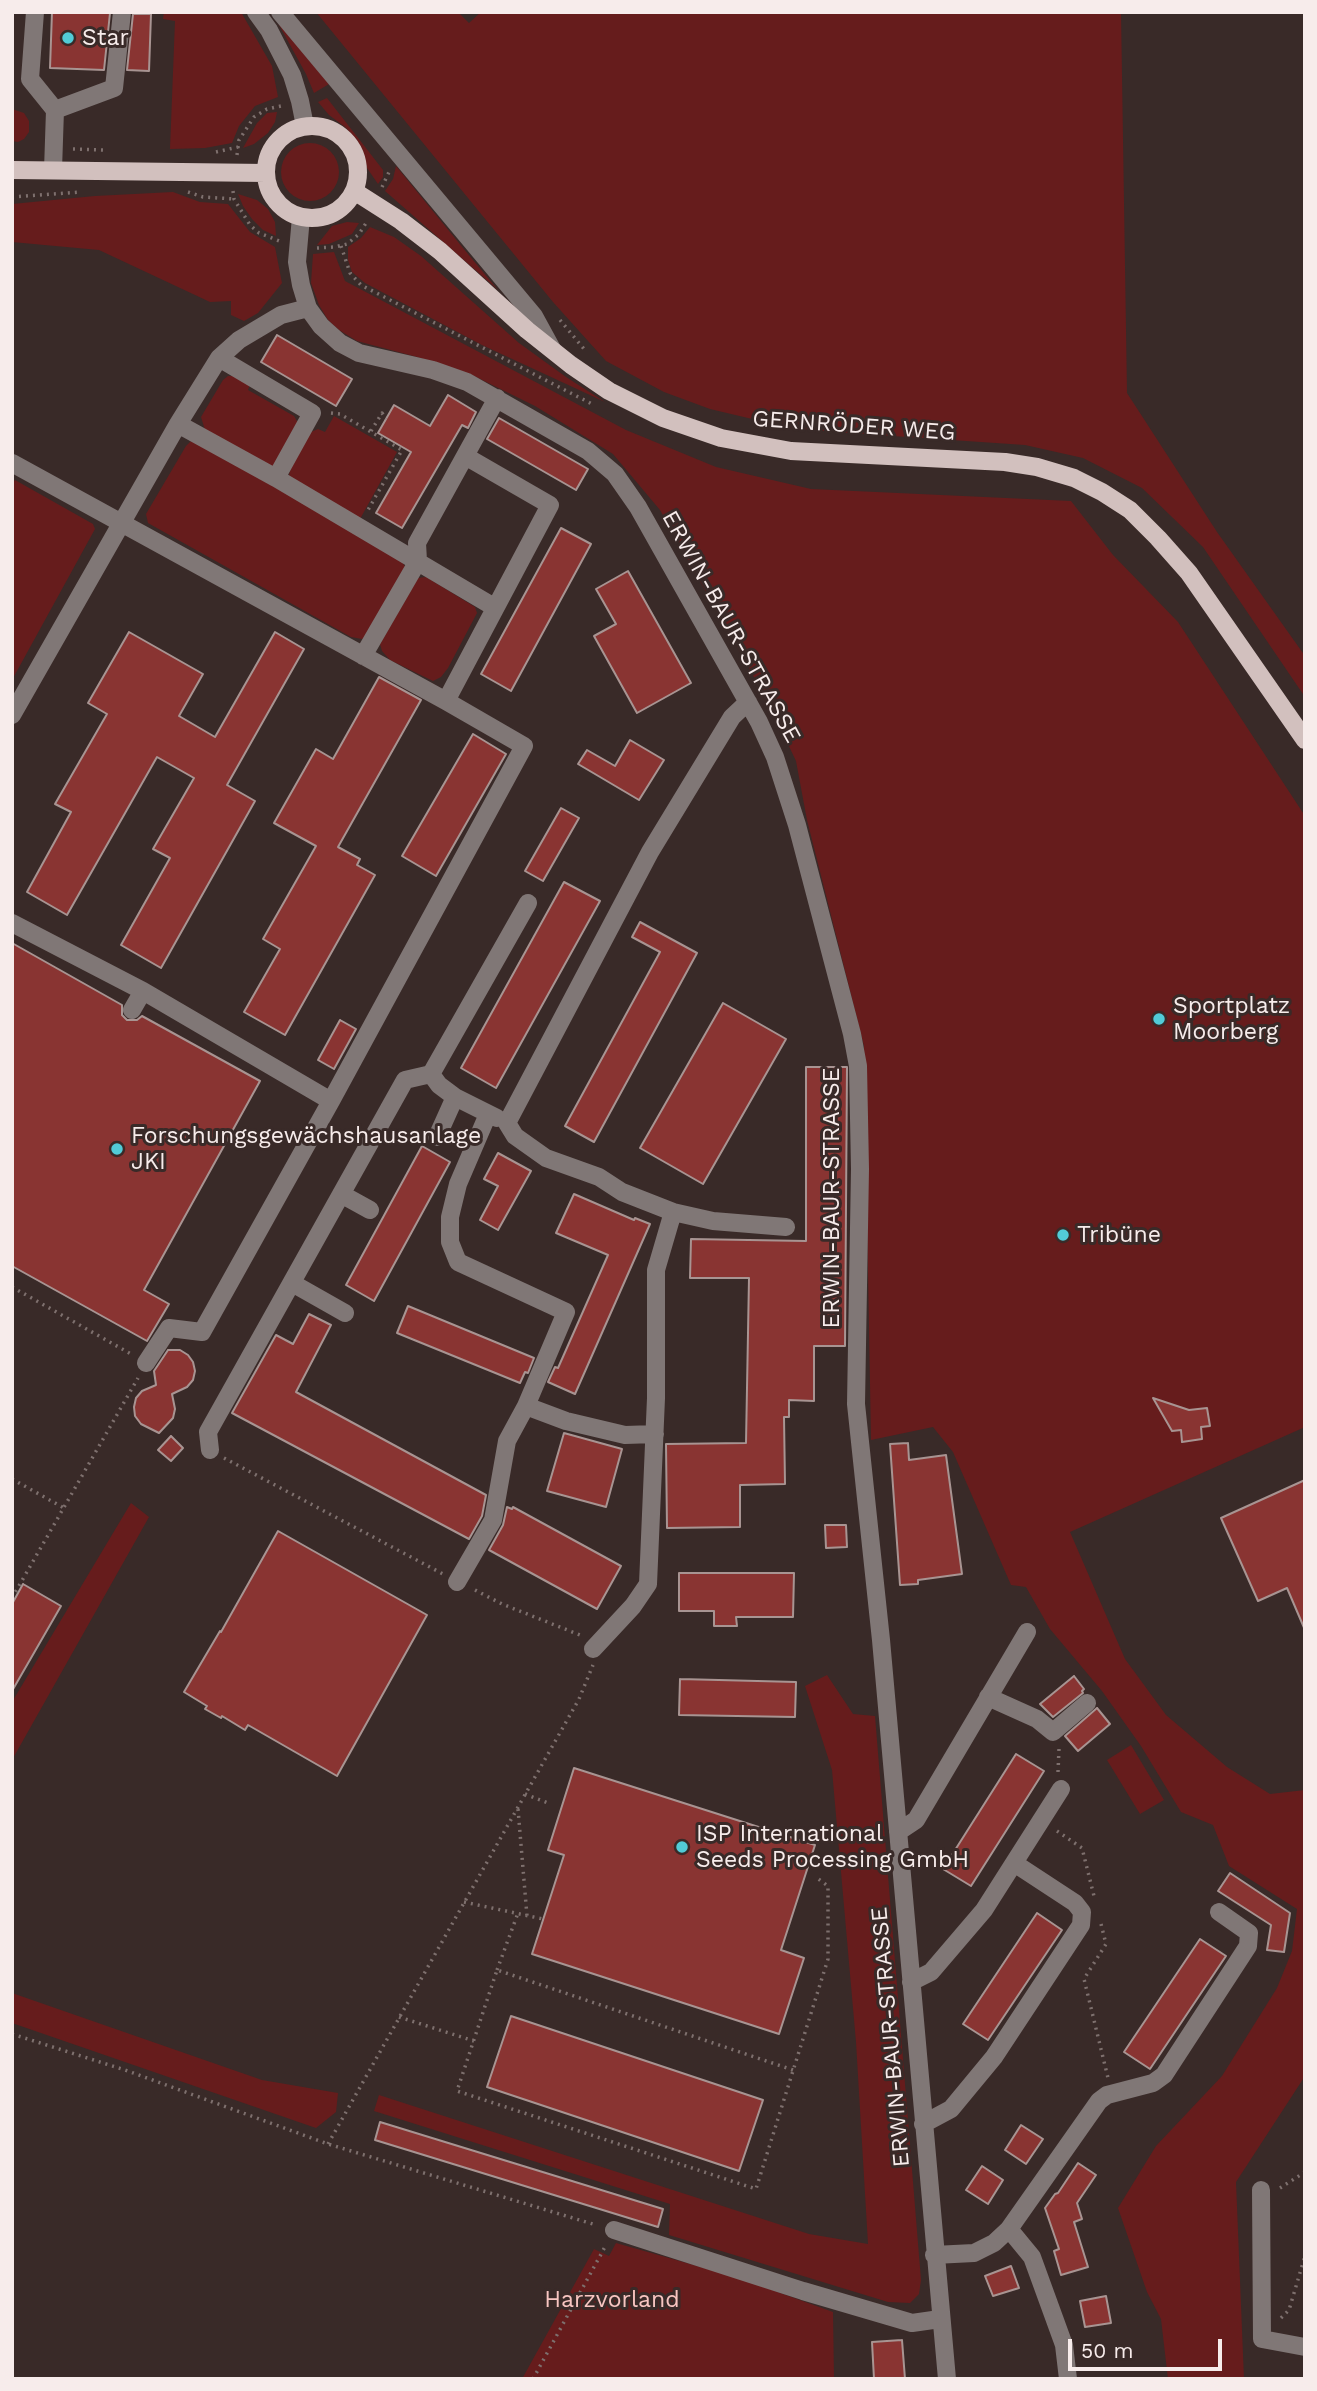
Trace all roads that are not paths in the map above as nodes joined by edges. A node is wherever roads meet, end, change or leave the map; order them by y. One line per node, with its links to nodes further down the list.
1 (35, 12): 5 (street)
2 (122, 12): 5 (street)
3 (256, 12): 6 (street)
4 (280, 12): 13 (street)
5 (55, 110): 8 (street)
6 (305, 126): 9 (main road); 10 (main road)
7 (12, 170): 8 (main road)
8 (53, 170): 9 (main road)
9 (265, 173): 11 (main road)
10 (354, 191): 11 (main road); 13 (main road, GERNRÖDER WEG)
11 (301, 217): 12 (street, ERWIN-BAUR-STRASSE)
12 (308, 308): 14 (street); 15 (street, ERWIN-BAUR-STRASSE)
13 (554, 352): 27 (main road, GERNRÖDER WEG)
14 (219, 358): 16 (street); 19 (street)
15 (497, 398): 17 (street); 25 (street, ERWIN-BAUR-STRASSE)
16 (178, 424): 19 (street); 20 (street)
17 (465, 456): 21 (street); 22 (street)
18 (12, 463): 20 (street)
19 (276, 478): 21 (street)
20 (122, 524): 23 (street); 26 (street)
21 (418, 561): 22 (street); 23 (street)
22 (494, 607): 24 (street)
23 (363, 656): 24 (street)
24 (446, 701): 34 (street)
25 (748, 702): 36 (street); 54 (street, ERWIN-BAUR-STRASSE)
26 (12, 715)
27 (1305, 740)
28 (528, 903): 32 (street)
29 (12, 923): 30 (street)
30 (143, 991): 31 (street); 34 (street)
31 (132, 1010)
32 (431, 1073): 33 (street); 38 (street)
33 (456, 1097): 35 (street); 37 (street)
34 (331, 1101): 44 (street)
35 (488, 1114): 36 (street); 45 (street)
36 (507, 1123): 40 (street)
37 (437, 1136)
38 (341, 1194): 39 (street); 42 (street)
39 (370, 1210)
40 (673, 1212): 41 (street); 46 (street)
41 (786, 1227)
42 (292, 1283): 43 (street); 47 (street)
43 (345, 1313)
44 (146, 1363)
45 (526, 1406): 46 (street); 48 (street)
46 (655, 1434): 50 (street)
47 (210, 1450)
48 (457, 1582)
49 (1027, 1632): 51 (street)
50 (593, 1649)
51 (988, 1697): 52 (street); 54 (street)
52 (1087, 1703)
53 (1059, 1792): 55 (street)
54 (898, 1832): 57 (street, ERWIN-BAUR-STRASSE)
55 (1014, 1863): 57 (street); 58 (street)
56 (1219, 1912): 60 (street)
57 (911, 1982): 58 (street, ERWIN-BAUR-STRASSE)
58 (923, 2124): 62 (street, ERWIN-BAUR-STRASSE)
59 (1261, 2190): 64 (street)
60 (1009, 2229): 62 (street); 66 (street)
61 (614, 2230): 63 (street)
62 (934, 2255): 63 (street, ERWIN-BAUR-STRASSE)
63 (940, 2319): 65 (street, ERWIN-BAUR-STRASSE)
64 (1305, 2347)
65 (947, 2379)
66 (1068, 2379)

